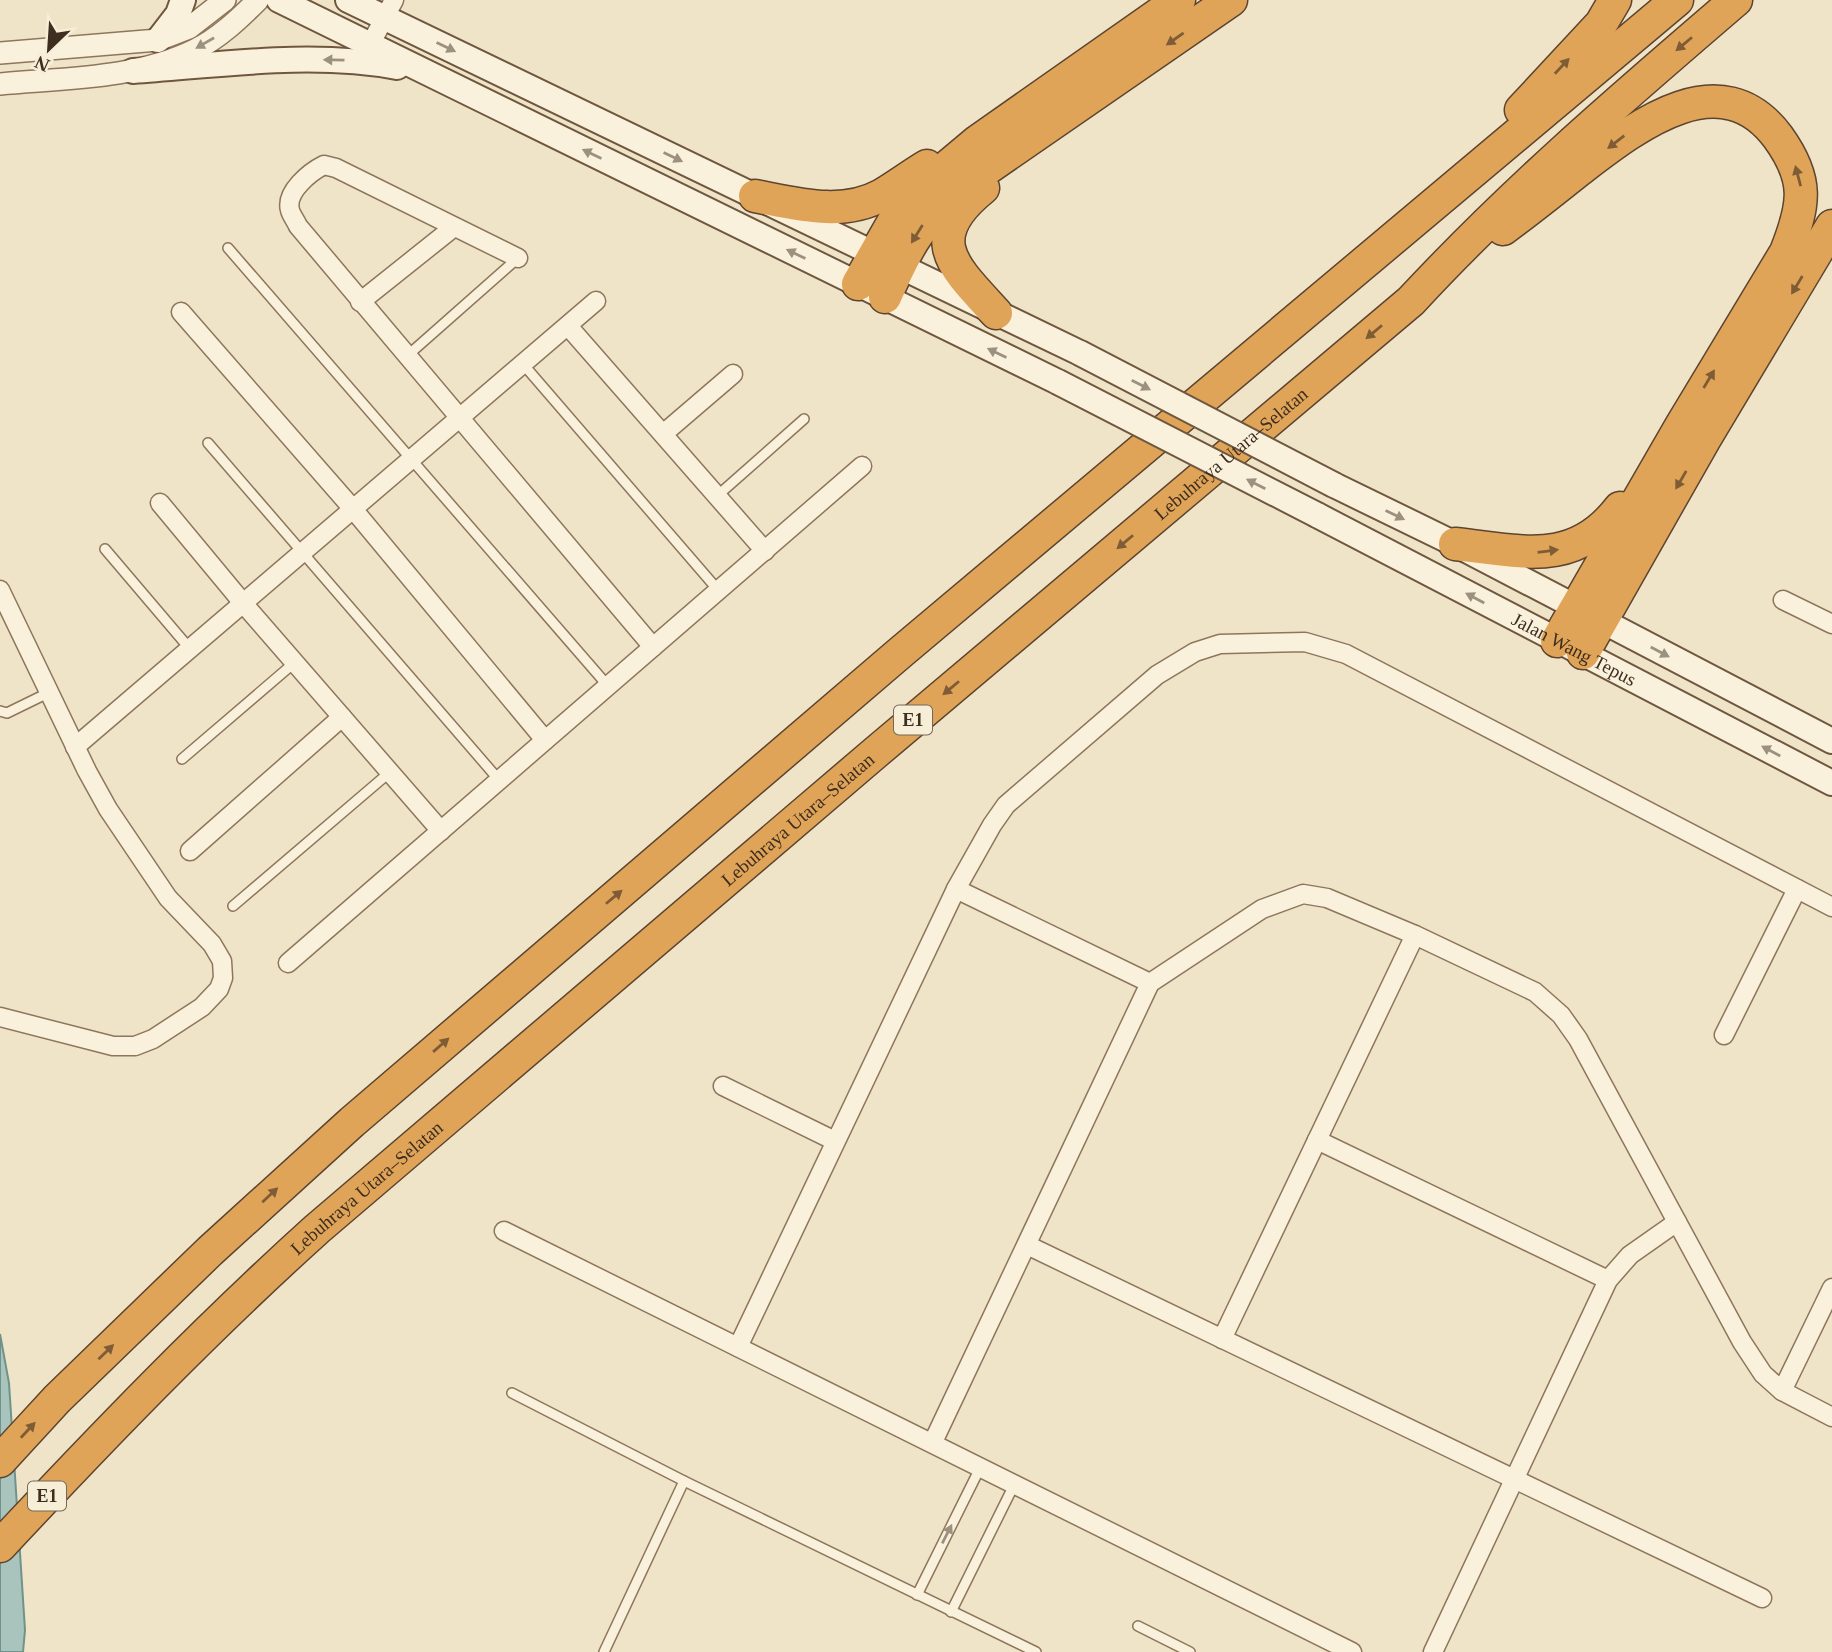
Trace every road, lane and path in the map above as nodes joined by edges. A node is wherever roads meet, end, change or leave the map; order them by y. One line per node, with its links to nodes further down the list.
1 (183, 0): 12 (main road)
2 (225, 0): 12 (street)
3 (258, 0): 16 (street, one-way to 16)
4 (279, 0): 13 (main road, Jalan Wang Tepus)
5 (348, 0): 11 (main road, Jalan Wang Tepus)
6 (1179, 0): 15 (highway)
7 (1231, 0): 15 (highway, one-way to 15)
8 (1615, 0): 20 (highway, one-way to 8)
9 (1677, 0): 20 (highway)
10 (1736, 0): 28 (highway, Lebuhraya Utara–Selatan / E1, one-way to 28)
11 (390, 9): 13 (street); 19 (main road, Jalan Wang Tepus, one-way to 19)
12 (158, 40): 14 (street)
13 (370, 45): 17 (main road, Jalan Wang Tepus)
14 (0, 53)
15 (1121, 58): 19 (highway); 25 (highway); 31 (highway)
16 (133, 71): 17 (main road, one-way to 16); 18 (street)
17 (426, 72): 26 (main road, Jalan Wang Tepus, one-way to 17)
18 (0, 84)
19 (755, 196): 25 (main road, Jalan Wang Tepus)
20 (1431, 205): 96 (highway, one-way to 20)
21 (1832, 226): 54 (highway, one-way to 54)
22 (454, 227): 24 (street); 29 (street); 29 (street)
23 (228, 248): 41 (lane)
24 (517, 258): 33 (lane)
25 (886, 260): 26 (highway); 31 (main road, Jalan Wang Tepus)
26 (871, 291): 57 (main road, Jalan Wang Tepus, one-way to 26, bridge)
27 (596, 301): 32 (street)
28 (1411, 301): 38 (highway, one-way to 28); 101 (highway, Lebuhraya Utara–Selatan / E1, one-way to 101)
29 (360, 302): 33 (street)
30 (181, 312): 45 (street)
31 (996, 313): 46 (main road, Jalan Wang Tepus, one-way to 46, bridge)
32 (568, 326): 34 (street); 39 (street)
33 (407, 356): 36 (street)
34 (523, 364): 36 (street); 51 (lane)
35 (733, 374): 39 (street)
36 (460, 418): 41 (street); 56 (street)
37 (804, 419): 43 (lane)
38 (1681, 426): 46 (highway, one-way to 38); 54 (highway)
39 (663, 435): 43 (street)
40 (208, 443): 49 (lane)
41 (412, 458): 45 (street); 60 (lane)
42 (862, 466): 48 (street)
43 (717, 496): 48 (street)
44 (160, 503): 53 (street)
45 (353, 509): 49 (street); 64 (street)
46 (1455, 544): 54 (main road, Jalan Wang Tepus)
47 (105, 549): 58 (lane)
48 (765, 551): 51 (street)
49 (302, 552): 53 (street); 69 (lane)
50 (0, 590): 61 (street)
51 (719, 590): 56 (street)
52 (1783, 600): 55 (street)
53 (243, 603): 58 (street); 59 (street)
54 (1588, 614): 57 (highway); 65 (main road, Jalan Wang Tepus, one-way to 65)
55 (1832, 624)
56 (653, 647): 60 (street)
57 (1570, 647): 70 (main road, Jalan Wang Tepus, one-way to 57)
58 (190, 649): 66 (street)
59 (295, 663): 63 (street); 67 (lane)
60 (608, 686): 64 (street)
61 (48, 693): 62 (lane); 66 (street)
62 (0, 711)
63 (342, 717): 68 (street); 72 (street)
64 (545, 740): 69 (street)
65 (1832, 741)
66 (75, 747): 80 (street)
67 (182, 759)
68 (390, 772): 71 (street); 75 (lane)
69 (499, 780): 71 (street)
70 (1832, 783)
71 (441, 831): 78 (street)
72 (190, 851)
73 (956, 889): 74 (street); 79 (street); 84 (street)
74 (1797, 889): 76 (street); 81 (street)
75 (233, 906)
76 (1832, 907)
77 (1415, 935): 79 (street); 83 (street); 85 (street)
78 (288, 963)
79 (1150, 983): 87 (street)
80 (0, 1017)
81 (1724, 1035)
82 (723, 1086): 84 (street)
83 (1317, 1140): 88 (street); 90 (street)
84 (835, 1141): 91 (street)
85 (1678, 1222): 88 (street); 92 (street)
86 (504, 1231): 91 (street)
87 (1027, 1245): 90 (street); 95 (street)
88 (1608, 1280): 98 (street)
89 (1832, 1288): 92 (street)
90 (1222, 1339): 98 (street)
91 (738, 1347): 95 (street)
92 (1782, 1391): 94 (street)
93 (512, 1393): 99 (lane)
94 (1832, 1417)
95 (933, 1442): 97 (street)
96 (0, 1461)
97 (981, 1466): 100 (street); 102 (lane, one-way to 97)
98 (1516, 1480): 103 (street); 110 (street)
99 (684, 1481): 102 (lane); 106 (lane)
100 (1015, 1483): 104 (lane); 109 (street)
101 (0, 1546)
102 (917, 1595): 104 (lane)
103 (1762, 1598)
104 (951, 1612): 107 (lane)
105 (1138, 1626): 108 (lane)
106 (604, 1652)
107 (1036, 1652)
108 (1190, 1652)
109 (1352, 1652)
110 (1433, 1652)

